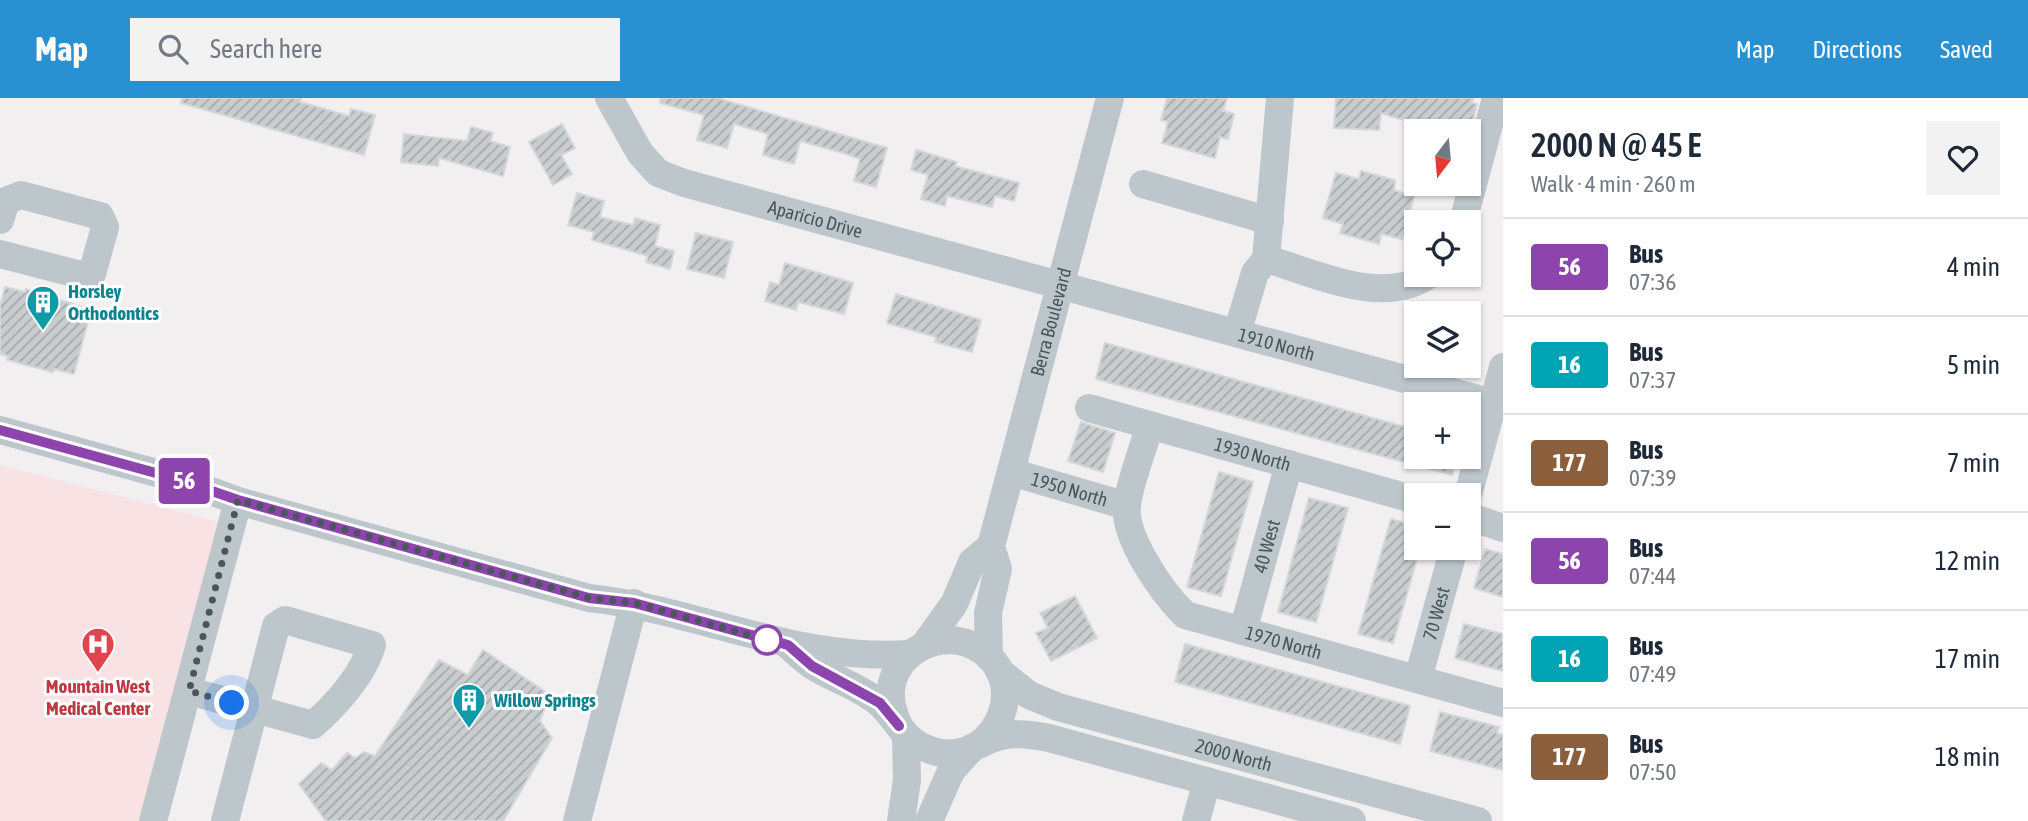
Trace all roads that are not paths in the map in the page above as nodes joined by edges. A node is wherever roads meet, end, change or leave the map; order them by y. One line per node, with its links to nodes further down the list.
1 (609, 98): 11 (street, Aparicio Drive)
2 (1111, 98): 11 (street, Berra Boulevard)
3 (1280, 98): 8 (street)
4 (1496, 98): 6 (street)
5 (1143, 184): 8 (street)
6 (1466, 210)
7 (0, 220): 9 (street)
8 (1270, 220): 10 (street)
9 (0, 254)
10 (1266, 259): 12 (street); 13 (street)
11 (1060, 284): 13 (street, 1910 North); 20 (street, Berra Boulevard)
12 (1404, 286)
13 (1237, 333): 15 (street, 1910 North)
14 (1503, 367): 15 (street)
15 (1493, 402): 21 (street)
16 (1089, 408): 17 (street, 1930 North)
17 (1150, 426): 19 (street, 1930 North); 24 (street)
18 (0, 430): 23 (street)
19 (1289, 464): 22 (street, 1930 North); 30 (street, 40 West)
20 (1011, 472): 24 (street, 1950 North); 27 (street, Berra Boulevard)
21 (1471, 483)
22 (1404, 497)
23 (238, 500): 29 (street); 35 (street)
24 (1127, 506): 30 (street, 1970 North)
25 (1481, 520): 26 (street)
26 (1503, 528)
27 (991, 547): 32 (street, Berra Boulevard); 33 (street, Berra Boulevard)
28 (1451, 560): 34 (street, 70 West)
29 (634, 603): 31 (street); 42 (street)
30 (1243, 631): 34 (street, 1970 North)
31 (788, 645): 32 (street); 37 (street)
32 (918, 649): 33 (street); 37 (street)
33 (994, 664): 38 (street); 47 (street, 2000 North)
34 (1418, 679): 36 (street, 1970 North)
35 (189, 691): 40 (street); 41 (street)
36 (1503, 703)
37 (903, 731): 38 (street); 43 (street)
38 (976, 746): 39 (street, 2000 North); 44 (street)
39 (1207, 781): 45 (street); 46 (street, 2000 North)
40 (153, 821)
41 (225, 821)
42 (577, 821)
43 (901, 821)
44 (929, 821)
45 (1196, 821)
46 (1352, 821)
47 (1478, 821)

